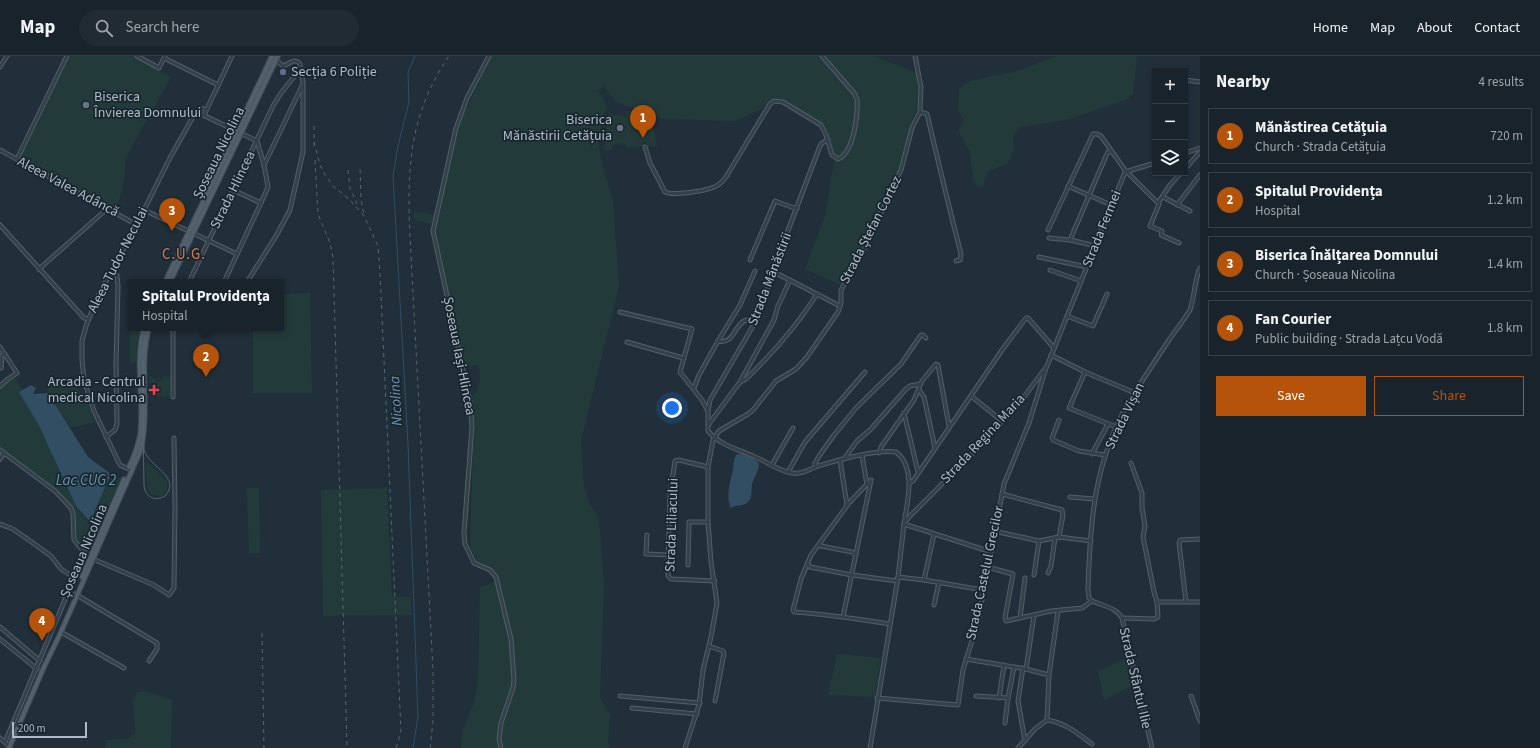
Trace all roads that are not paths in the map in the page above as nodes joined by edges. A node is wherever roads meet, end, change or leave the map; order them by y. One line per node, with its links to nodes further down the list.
1 (7, 56): 11 (street)
2 (67, 56): 31 (street)
3 (137, 56): 9 (street)
4 (232, 56): 16 (street, Aleea Tudor Neculai)
5 (272, 56): 22 (main road, Șoseaua Nicolina)
6 (489, 56): 220 (street, Șoseaua Iași-Hlincea)
7 (822, 56): 23 (street)
8 (915, 56): 19 (street)
9 (165, 57): 16 (street)
10 (277, 58): 12 (street); 22 (main road, Șoseaua Nicolina)
11 (0, 67)
12 (301, 68): 15 (street); 24 (street, Strada Hlincea)
13 (1188, 80): 14 (street)
14 (1200, 82)
15 (303, 84): 33 (street, Strada Hlincea); 75 (street)
16 (218, 85): 17 (street, Aleea Tudor Neculai)
17 (210, 101): 18 (street, Aleea Tudor Neculai); 20 (street, Aleea Tudor Neculai)
18 (200, 109): 20 (street); 20 (street); 21 (street, Aleea Tudor Neculai)
19 (920, 112): 63 (street); 80 (street, Strada Ștefan Cortez)
20 (204, 114): 21 (street); 22 (street, Strada Hlincea)
21 (194, 118): 48 (street, Aleea Tudor Neculai)
22 (239, 132): 24 (street, Strada Hlincea); 53 (main road, Șoseaua Nicolina); 54 (main road, Șoseaua Nicolina)
23 (828, 140): 25 (street); 47 (street, Strada Mânăstirii)
24 (257, 141): 33 (street, Strada Hlincea); 39 (street, Strada Hlincea)
25 (645, 147)
26 (1200, 148): 29 (street)
27 (0, 150): 31 (street, Aleea Valea Adâncă)
28 (1111, 152): 35 (street); 38 (street); 40 (street)
29 (1188, 152)
30 (1200, 152): 34 (street)
31 (16, 159): 46 (street, Aleea Valea Adâncă)
32 (1152, 164): 35 (street)
33 (264, 165): 42 (street, Strada Hlincea)
34 (1188, 166)
35 (1126, 171): 43 (street); 44 (street, Strada Fermei)
36 (1200, 175): 45 (street)
37 (1178, 176): 41 (street)
38 (1068, 186): 40 (street); 52 (street)
39 (232, 190): 42 (street); 56 (street, Strada Hlincea)
40 (1090, 196): 44 (street); 57 (street)
41 (1163, 197): 43 (street); 45 (street)
42 (261, 203): 60 (street, Strada Hlincea)
43 (1159, 204): 58 (street)
44 (1111, 205): 59 (street, Strada Fermei)
45 (1177, 205): 49 (street)
46 (108, 208): 51 (street, Aleea Valea Adâncă); 66 (street)
47 (797, 209): 62 (street); 70 (street, Strada Mânăstirii)
48 (144, 210): 51 (street, Aleea Tudor Neculai); 53 (street)
49 (1190, 211)
50 (0, 225): 66 (street)
51 (137, 225): 68 (street, Aleea Tudor Neculai)
52 (1048, 230)
53 (189, 231): 54 (street); 71 (main road, Șoseaua Nicolina)
54 (194, 233): 56 (street); 72 (main road, Șoseaua Nicolina)
55 (1049, 238): 57 (street)
56 (210, 239): 60 (street); 73 (street, Strada Hlincea)
57 (1070, 240): 59 (street)
58 (1179, 243)
59 (1096, 246): 64 (street, Strada Fermei)
60 (237, 254): 74 (street, Strada Hlincea)
61 (1039, 257): 64 (street)
62 (750, 260)
63 (956, 261)
64 (1087, 267): 77 (street, Strada Fermei)
65 (1200, 268): 105 (street, Strada Vișan)
66 (39, 269): 83 (street)
67 (1050, 270): 77 (street)
68 (112, 271): 83 (street, Aleea Tudor Neculai); 119 (street)
69 (755, 271): 89 (street)
70 (774, 272): 76 (street); 84 (street, Strada Mânăstirii)
71 (166, 279)
72 (171, 279)
73 (190, 279)
74 (225, 279)
75 (249, 279)
76 (790, 280): 78 (street); 100 (street)
77 (1081, 281): 82 (street, Strada Fermei)
78 (816, 294): 80 (street); 100 (street)
79 (1107, 294): 82 (street)
80 (840, 306): 121 (street, Strada Ștefan Cortez)
81 (620, 312): 95 (street)
82 (1067, 316): 92 (street, Strada Fermei)
83 (88, 319): 119 (street, Aleea Tudor Neculai)
84 (757, 319): 89 (street); 109 (street, Strada Mânăstirii)
85 (144, 331): 136 (main road, Șoseaua Nicolina)
86 (148, 331): 136 (main road, Șoseaua Nicolina)
87 (174, 331): 107 (street)
88 (926, 338): 135 (street)
89 (718, 341): 103 (street)
90 (627, 342): 95 (street)
91 (0, 347): 93 (street)
92 (1054, 348): 94 (street, Strada Regina Maria); 106 (street)
93 (5, 354): 97 (street); 102 (street)
94 (1051, 355): 96 (street, Strada Regina Maria); 99 (street)
95 (683, 358): 103 (street)
96 (1047, 366): 113 (street, Strada Regina Maria); 141 (street, Strada Castelul Grecilor)
97 (0, 367)
98 (865, 372): 137 (street)
99 (1085, 372): 105 (street); 114 (street)
100 (740, 382): 115 (street)
101 (920, 384): 104 (street); 116 (street); 130 (street)
102 (0, 386)
103 (694, 388): 108 (street)
104 (919, 390): 111 (street); 122 (street)
105 (1135, 393): 117 (street, Strada Vișan)
106 (971, 396): 113 (street); 116 (street)
107 (173, 397)
108 (702, 400): 109 (street); 110 (street)
109 (710, 400): 110 (street, Strada Mânăstirii)
110 (708, 411): 115 (street, Strada Mânăstirii)
111 (904, 413): 125 (street); 138 (street)
112 (1059, 420): 126 (street)
113 (1002, 421): 147 (street, Strada Regina Maria)
114 (1108, 424): 117 (street); 126 (street)
115 (708, 425): 121 (street, Strada Mânăstirii)
116 (949, 426): 122 (street)
117 (1116, 427): 128 (street, Strada Vișan)
118 (793, 428): 133 (street)
119 (106, 437): 136 (street, Aleea Tudor Neculai)
120 (174, 438): 159 (street)
121 (714, 438): 133 (street); 134 (street)
122 (934, 448): 138 (street)
123 (0, 450): 124 (street)
124 (4, 453): 129 (street); 159 (street)
125 (879, 453): 127 (street); 139 (street)
126 (1092, 454): 128 (street)
127 (862, 455): 130 (street); 140 (street)
128 (1106, 455): 143 (street, Strada Vișan)
129 (0, 459)
130 (844, 459): 131 (street)
131 (840, 460): 135 (street); 144 (street)
132 (1131, 463): 176 (street)
133 (772, 465): 137 (street)
134 (708, 467): 145 (street); 158 (street, Strada Liliacului)
135 (815, 467): 137 (street)
136 (130, 470): 159 (main road, Șoseaua Nicolina)
137 (788, 472)
138 (918, 472): 139 (street)
139 (910, 483): 147 (street)
140 (867, 485): 144 (street); 157 (street)
141 (1002, 494): 148 (street, Strada Castelul Grecilor); 151 (street)
142 (1070, 496): 143 (street)
143 (1094, 499): 154 (street, Strada Vișan)
144 (847, 505): 155 (street)
145 (708, 522): 161 (street); 171 (street)
146 (0, 524): 167 (street)
147 (904, 524): 149 (street); 169 (street)
148 (994, 531): 153 (street); 156 (street, Strada Castelul Grecilor)
149 (934, 534): 156 (street); 170 (street)
150 (647, 535): 158 (street)
151 (1057, 538): 153 (street); 154 (street); 164 (street)
152 (1200, 539): 177 (street)
153 (1039, 541): 166 (street)
154 (1091, 541): 175 (street, Strada Vișan)
155 (820, 544): 157 (street); 160 (street)
156 (990, 552): 162 (street, Strada Castelul Grecilor)
157 (856, 554): 165 (street)
158 (669, 555): 171 (street, Strada Liliacului)
159 (91, 558): 163 (main road, Șoseaua Nicolina)
160 (808, 564): 165 (street); 182 (street)
161 (688, 566)
162 (988, 567): 173 (street, Strada Castelul Grecilor); 183 (street)
163 (85, 572): 167 (street); 174 (main road, Șoseaua Nicolina)
164 (1048, 573)
165 (852, 575): 169 (street); 182 (street)
166 (1034, 575)
167 (75, 578): 193 (street)
168 (1025, 578): 183 (street)
169 (897, 579): 170 (street); 185 (street)
170 (924, 580): 172 (street)
171 (715, 581): 191 (street)
172 (939, 582): 173 (street); 179 (street)
173 (983, 590): 192 (street, Strada Castelul Grecilor)
174 (76, 595): 188 (main road, Șoseaua Nicolina); 190 (main road, Șoseaua Nicolina); 194 (street)
175 (1092, 601): 180 (street); 184 (street, Strada Sfântul Ilie)
176 (1157, 602): 177 (street); 184 (street)
177 (1186, 602): 178 (street)
178 (1200, 602)
179 (934, 605)
180 (1058, 611): 181 (street); 200 (street)
181 (1034, 615): 183 (street); 198 (street)
182 (843, 617): 185 (street)
183 (1020, 618)
184 (1122, 618): 225 (street, Strada Sfântul Ilie)
185 (890, 624): 204 (street)
186 (0, 627): 187 (street)
187 (5, 631): 189 (street); 193 (street)
188 (61, 632): 190 (main road, Șoseaua Nicolina); 197 (street)
189 (0, 638): 199 (street)
190 (56, 640): 219 (main road, Șoseaua Nicolina)
191 (709, 646): 207 (street); 208 (street)
192 (966, 659): 195 (street); 204 (street, Strada Castelul Grecilor)
193 (40, 661): 199 (street)
194 (149, 661)
195 (1004, 665): 196 (street); 205 (street)
196 (1014, 667): 198 (street); 206 (street)
197 (124, 668)
198 (1025, 668): 200 (street); 215 (street)
199 (37, 669): 216 (street)
200 (1049, 675): 211 (street)
201 (620, 696): 208 (street)
202 (976, 696): 205 (street)
203 (1191, 696): 212 (street)
204 (877, 698): 222 (street)
205 (999, 698): 206 (street)
206 (1008, 698): 213 (street)
207 (716, 702)
208 (700, 703): 210 (street)
209 (632, 708): 210 (street)
210 (697, 714): 221 (street)
211 (1047, 720): 215 (street); 217 (street)
212 (1200, 721)
213 (1005, 723)
214 (0, 738): 216 (street)
215 (1023, 742): 223 (street); 224 (street)
216 (5, 743): 218 (street); 219 (street)
217 (1092, 744)
218 (4, 748)
219 (11, 748)
220 (501, 748)
221 (685, 748)
222 (870, 748)
223 (1018, 748)
224 (1023, 748)
225 (1152, 748)

